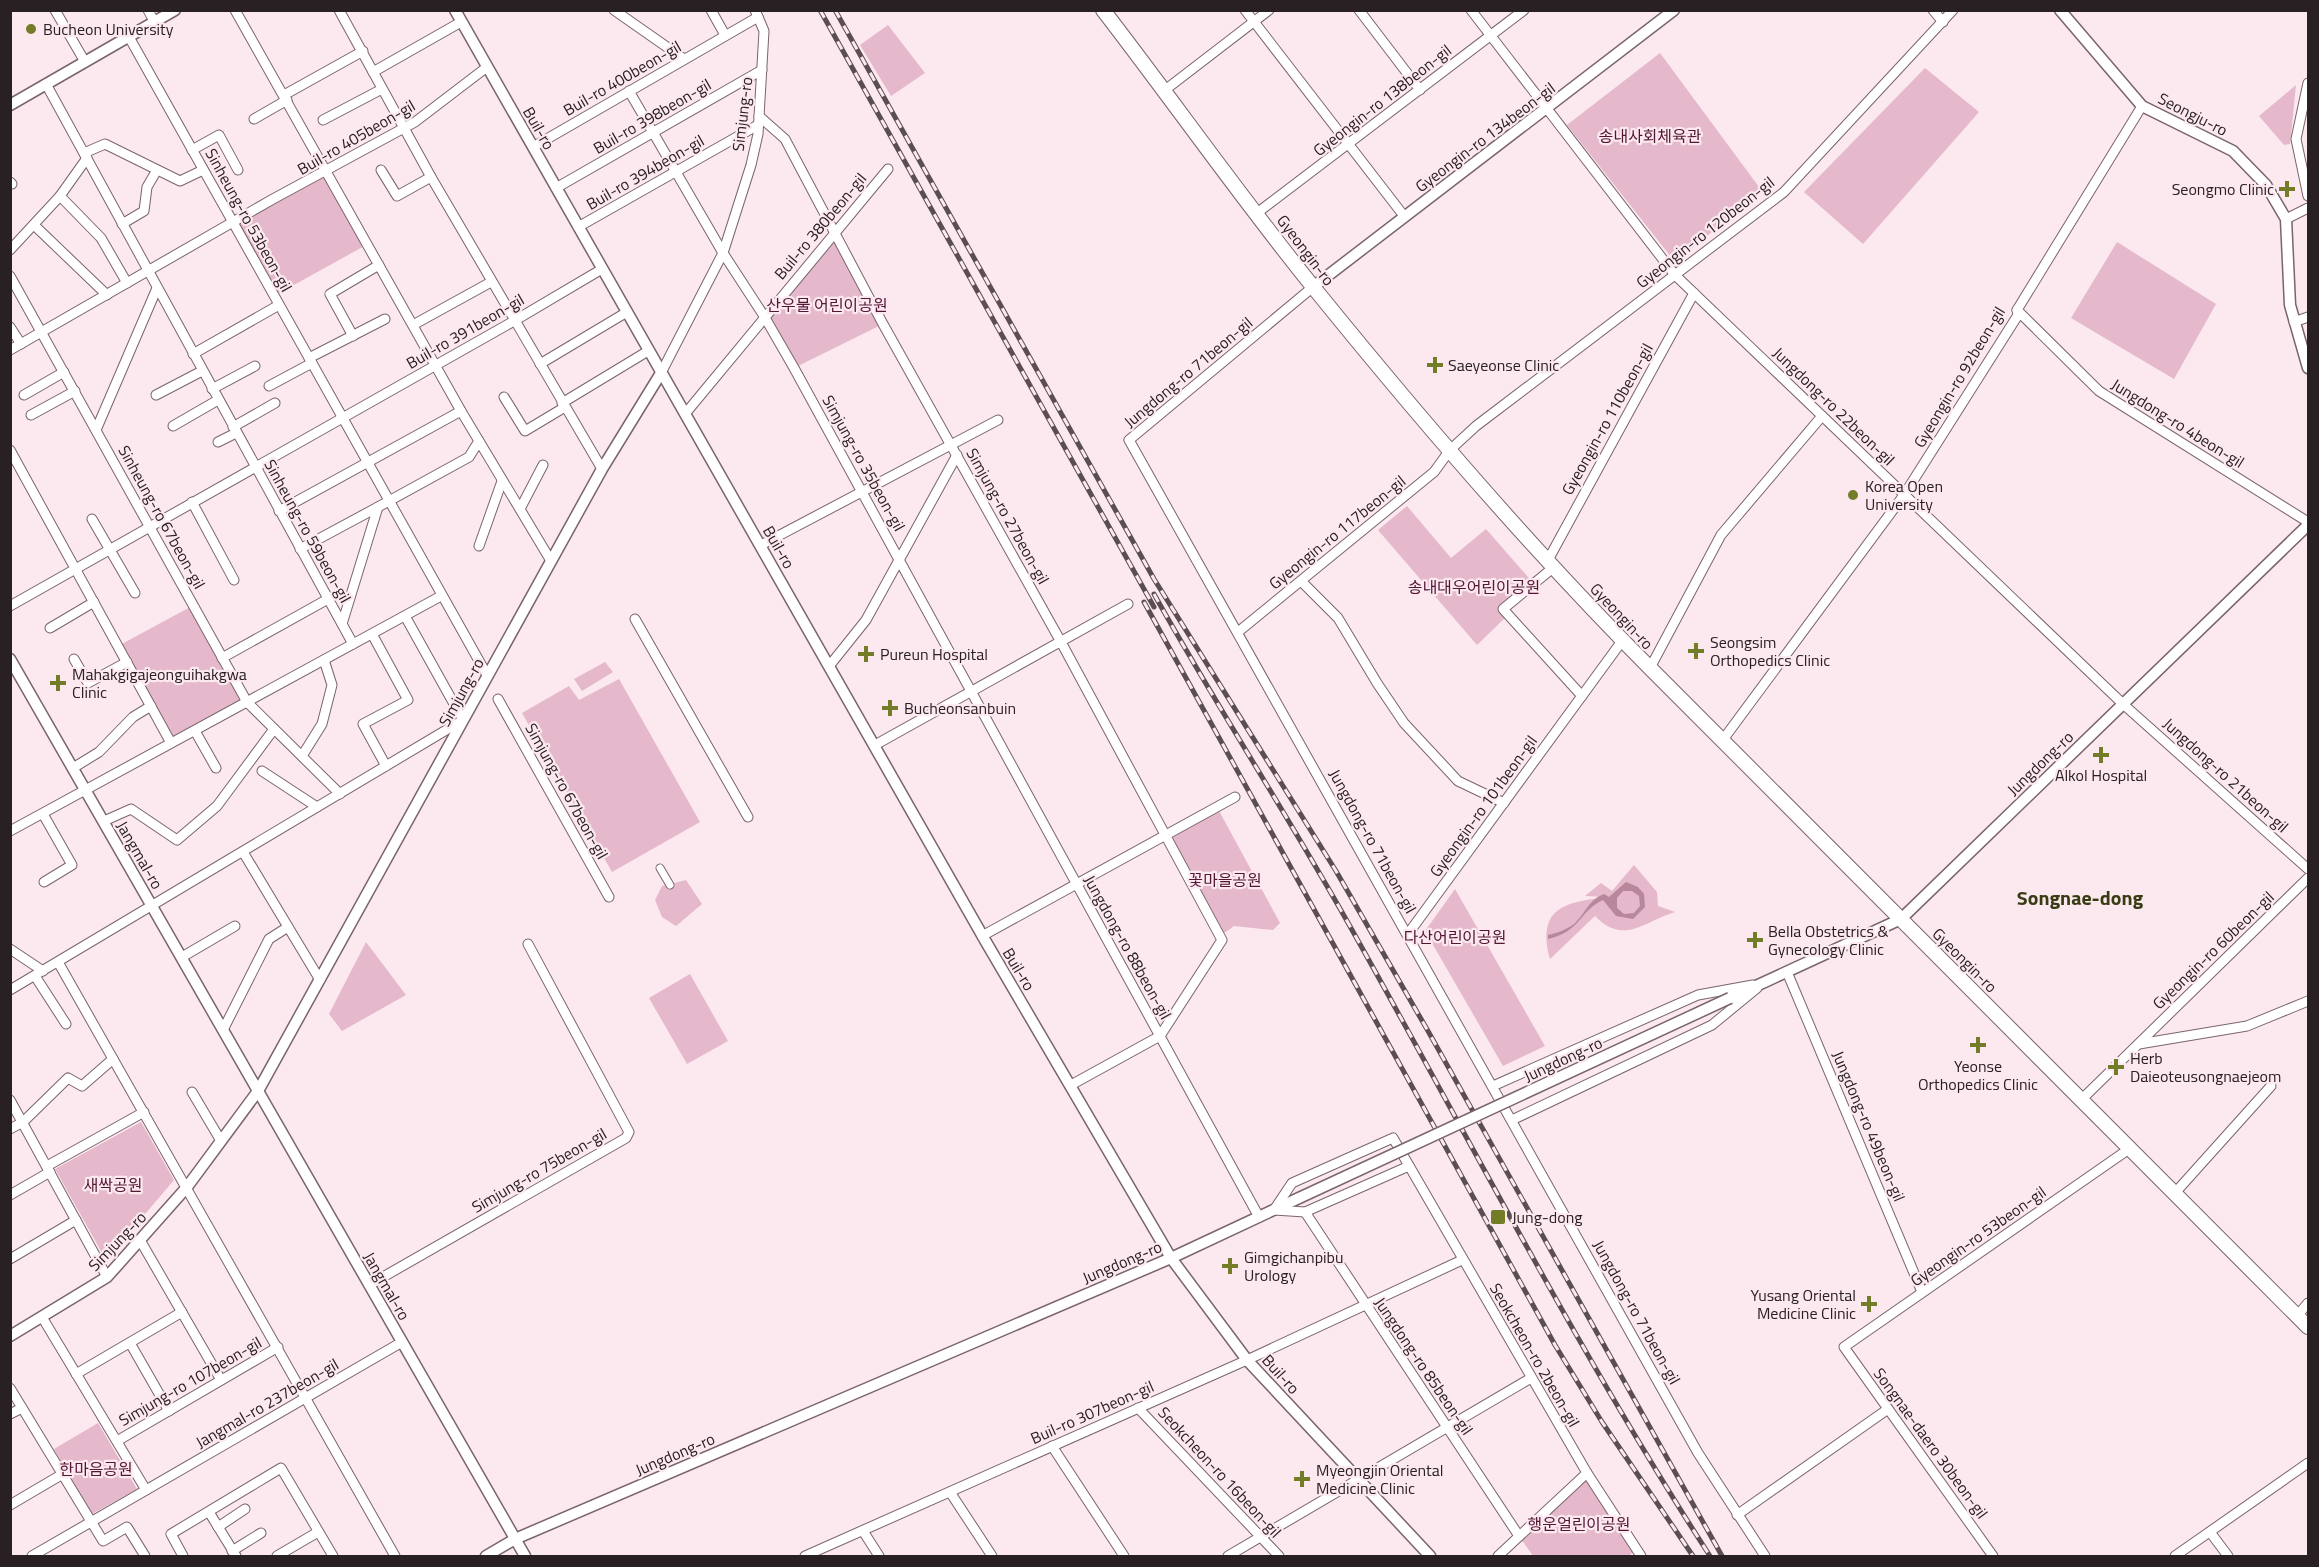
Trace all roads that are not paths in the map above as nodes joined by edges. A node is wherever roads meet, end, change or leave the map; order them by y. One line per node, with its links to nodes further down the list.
1 (55, 10): 29 (street)
2 (148, 10): 20 (street)
3 (176, 10): 20 (street)
4 (236, 10): 39 (street)
5 (339, 10): 27 (street)
6 (455, 10): 21 (street, Buil-ro)
7 (614, 10): 28 (street)
8 (711, 10): 24 (street)
9 (1103, 10): 36 (main road, Gyeongin-ro)
10 (1245, 10): 22 (street)
11 (1269, 10): 22 (street)
12 (1359, 10): 37 (street)
13 (1471, 10): 25 (street, Jungdong-ro 22beon-gil)
14 (1524, 10): 25 (street, Gyeongin-ro 138beon-gil)
15 (1674, 10): 42 (street, Gyeongin-ro 134beon-gil)
16 (1933, 10): 23 (street)
17 (1953, 10): 23 (street, Gyeongin-ro 120beon-gil)
18 (2060, 10): 41 (street, Seongju-ro)
19 (756, 14): 24 (street, Buil-ro 400beon-gil); 31 (street, Simjung-ro)
20 (154, 22): 26 (street)
21 (461, 22): 30 (street, Buil-ro); 32 (street)
22 (1254, 22): 36 (street); 48 (street)
23 (1942, 22): 77 (street, Gyeongin-ro 120beon-gil)
24 (725, 35): 28 (street, Buil-ro 400beon-gil)
25 (1490, 36): 37 (street, Gyeongin-ro 138beon-gil); 42 (street, Jungdong-ro 22beon-gil)
26 (129, 37): 29 (street); 50 (street, Sinheung-ro 53beon-gil)
27 (363, 51): 32 (street); 39 (street)
28 (684, 59): 38 (street, Buil-ro 400beon-gil)
29 (85, 62): 34 (street)
30 (487, 67): 46 (street, Buil-ro 405beon-gil); 49 (street, Buil-ro)
31 (762, 70): 45 (street, Simjung-ro); 47 (street, Buil-ro 398beon-gil)
32 (373, 72): 35 (street)
33 (2308, 82): 62 (street)
34 (46, 84): 40 (street); 51 (street, Sinheung-ro 59beon-gil)
35 (382, 89): 44 (street); 46 (street)
36 (1165, 90): 64 (main road, Gyeongin-ro)
37 (1420, 90): 48 (street, Gyeongin-ro 138beon-gil)
38 (629, 91): 47 (street); 49 (street, Buil-ro 400beon-gil)
39 (285, 97): 43 (street); 57 (street)
40 (10, 105)
41 (2142, 105): 66 (street, Seongju-ro); 86 (street, Gyeongin-ro 92beon-gil)
42 (1546, 111): 65 (street, Gyeongin-ro 134beon-gil); 77 (street, Jungdong-ro 22beon-gil)
43 (254, 119)
44 (323, 120)
45 (758, 121): 58 (street, Buil-ro 394beon-gil); 71 (street, Simjung-ro 27beon-gil); 73 (street, Simjung-ro)
46 (404, 129): 57 (street, Buil-ro 405beon-gil); 59 (street)
47 (653, 132): 58 (street); 60 (street, Buil-ro 398beon-gil)
48 (1349, 145): 64 (street, Gyeongin-ro 138beon-gil); 65 (street)
49 (533, 147): 60 (street, Buil-ro)
50 (192, 150): 54 (street, Sinheung-ro 53beon-gil); 55 (street, Sinheung-ro 53beon-gil)
51 (85, 155): 53 (street); 61 (street); 68 (street, Sinheung-ro 59beon-gil)
52 (888, 169): 71 (street, Buil-ro 380beon-gil)
53 (157, 170): 54 (street); 68 (street)
54 (203, 170): 67 (street, Sinheung-ro 53beon-gil)
55 (238, 170)
56 (381, 170): 59 (street)
57 (327, 172): 67 (street, Buil-ro 405beon-gil); 74 (street)
58 (675, 172): 70 (street, Buil-ro 394beon-gil); 73 (street)
59 (431, 177): 79 (street)
60 (556, 188): 70 (street, Buil-ro)
61 (60, 196): 69 (street); 80 (street)
62 (2308, 196)
63 (2308, 208): 66 (street)
64 (1257, 213): 81 (main road, Gyeongin-ro)
65 (1404, 216): 81 (street, Gyeongin-ro 134beon-gil)
66 (2286, 219): 92 (street, Seongju-ro)
67 (233, 222): 76 (street, Buil-ro 405beon-gil); 85 (street, Sinheung-ro 53beon-gil)
68 (122, 224): 76 (street, Sinheung-ro 59beon-gil)
69 (34, 225): 72 (street); 84 (street)
70 (578, 227): 75 (street, Buil-ro)
71 (835, 231): 88 (street, Buil-ro 380beon-gil); 129 (street, Simjung-ro 27beon-gil)
72 (10, 250)
73 (723, 254): 88 (street, Simjung-ro 35beon-gil); 108 (street, Simjung-ro)
74 (379, 265): 93 (street); 96 (street)
75 (602, 269): 87 (street, Buil-ro); 91 (street, Buil-ro 391beon-gil)
76 (148, 271): 80 (street, Buil-ro 405beon-gil); 82 (street, Sinheung-ro 59beon-gil)
77 (1675, 275): 83 (street, Jungdong-ro 22beon-gil); 131 (street, Gyeongin-ro 120beon-gil)
78 (10, 276): 95 (street, Sinheung-ro 67beon-gil)
79 (491, 282): 91 (street); 93 (street)
80 (127, 283): 84 (street, Buil-ro 405beon-gil)
81 (1313, 287): 131 (main road, Gyeongin-ro); 168 (street, Jungdong-ro 71beon-gil)
82 (157, 288): 100 (street, Sinheung-ro 59beon-gil); 125 (street)
83 (1694, 293): 121 (street, Jungdong-ro 22beon-gil); 154 (street, Gyeongin-ro 110beon-gil)
84 (106, 295): 95 (street, Buil-ro 405beon-gil)
85 (279, 305): 100 (street, Sinheung-ro 53beon-gil); 101 (street, Sinheung-ro 53beon-gil)
86 (2017, 310): 139 (street, Gyeongin-ro 92beon-gil); 146 (street, Jungdong-ro 4beon-gil)
87 (627, 312): 99 (street, Buil-ro); 102 (street)
88 (764, 316): 119 (street, Buil-ro 380beon-gil); 138 (street, Simjung-ro 35beon-gil)
89 (2308, 317): 92 (street)
90 (385, 319): 96 (street)
91 (514, 321): 102 (street); 104 (street, Buil-ro 391beon-gil)
92 (2294, 322): 105 (street, Seongju-ro)
93 (413, 325): 104 (street)
94 (10, 327): 97 (street)
95 (42, 332): 97 (street, Buil-ro 405beon-gil); 107 (street, Sinheung-ro 67beon-gil)
96 (353, 336): 101 (street)
97 (21, 344): 98 (street, Buil-ro 405beon-gil)
98 (10, 350)
99 (648, 351): 108 (street, Buil-ro); 117 (street)
100 (193, 354): 106 (street, Sinheung-ro 59beon-gil)
101 (310, 361): 109 (street); 122 (street, Sinheung-ro 53beon-gil)
102 (540, 364): 117 (street)
103 (255, 366): 110 (street)
104 (436, 366): 118 (street); 122 (street, Buil-ro 391beon-gil)
105 (2308, 368)
106 (202, 371): 110 (street, Sinheung-ro 59beon-gil); 113 (street)
107 (64, 372): 111 (street, Sinheung-ro 67beon-gil); 112 (street)
108 (661, 373): 119 (street, Buil-ro); 136 (street, Simjung-ro)
109 (269, 386)
110 (212, 390): 115 (street, Sinheung-ro 59beon-gil)
111 (75, 391): 120 (street); 125 (street, Sinheung-ro 67beon-gil)
112 (24, 395)
113 (156, 395)
114 (504, 397): 117 (street)
115 (219, 400): 124 (street); 126 (street, Sinheung-ro 59beon-gil)
116 (275, 403): 126 (street)
117 (564, 405): 136 (street)
118 (461, 411): 127 (street); 133 (street)
119 (685, 414): 148 (street, Buil-ro)
120 (32, 415)
121 (1822, 416): 139 (street, Jungdong-ro 22beon-gil); 179 (street)
122 (342, 417): 133 (street, Sinheung-ro 53beon-gil); 135 (street, Buil-ro 391beon-gil)
123 (998, 420): 129 (street)
124 (173, 426)
125 (96, 430): 147 (street, Sinheung-ro 67beon-gil)
126 (234, 430): 128 (street); 135 (street, Sinheung-ro 59beon-gil)
127 (479, 441): 137 (street); 140 (street)
128 (218, 442)
129 (952, 445): 132 (street, Simjung-ro 27beon-gil); 138 (street)
130 (10, 450): 155 (street)
131 (1449, 450): 154 (main road, Gyeongin-ro); 157 (street, Gyeongin-ro 117beon-gil)
132 (957, 455): 152 (street); 171 (street, Simjung-ro 27beon-gil)
133 (366, 461): 140 (street, Sinheung-ro 53beon-gil); 144 (street)
134 (543, 465): 143 (street)
135 (255, 467): 141 (street, Buil-ro 391beon-gil); 144 (street, Sinheung-ro 59beon-gil)
136 (603, 469): 153 (street, Simjung-ro)
137 (502, 481): 143 (street); 149 (street)
138 (863, 492): 148 (street); 152 (street, Simjung-ro 35beon-gil)
139 (1904, 495): 185 (street, Jungdong-ro 22beon-gil); 190 (street, Gyeongin-ro 92beon-gil)
140 (388, 501): 142 (street); 159 (street, Sinheung-ro 53beon-gil)
141 (192, 502): 147 (street, Buil-ro 391beon-gil); 156 (street)
142 (378, 507): 150 (street); 166 (street)
143 (520, 508): 153 (street)
144 (279, 511): 150 (street, Sinheung-ro 59beon-gil)
145 (92, 519): 151 (street)
146 (2308, 523): 185 (street, Jungdong-ro)
147 (150, 526): 151 (street, Buil-ro 391beon-gil); 173 (street, Sinheung-ro 67beon-gil)
148 (761, 545): 178 (street, Buil-ro)
149 (479, 546)
150 (300, 549): 160 (street, Sinheung-ro 59beon-gil)
151 (110, 550): 155 (street, Buil-ro 391beon-gil); 158 (street)
152 (899, 558): 178 (street); 181 (street, Simjung-ro 35beon-gil)
153 (551, 561): 180 (street, Simjung-ro)
154 (1551, 564): 170 (main road, Gyeongin-ro); 182 (street)
155 (76, 569): 161 (street); 163 (street, Buil-ro 391beon-gil)
156 (234, 580)
157 (1301, 581): 168 (street, Gyeongin-ro 117beon-gil); 201 (street)
158 (135, 593)
159 (441, 596): 164 (street); 180 (street, Sinheung-ro 53beon-gil)
160 (328, 599): 166 (street, Sinheung-ro 59beon-gil); 173 (street)
161 (94, 602): 167 (street); 177 (street)
162 (1128, 604): 171 (street)
163 (10, 606)
164 (405, 616): 169 (street); 187 (street)
165 (635, 619): 204 (street)
166 (342, 624): 172 (street, Sinheung-ro 59beon-gil)
167 (50, 628)
168 (1238, 632): 220 (street, Jungdong-ro 71beon-gil)
169 (372, 634): 172 (street); 194 (street)
170 (1622, 641): 179 (main road, Gyeongin-ro); 182 (street, Gyeongin-ro 101beon-gil)
171 (1061, 642): 181 (street); 207 (street, Simjung-ro 27beon-gil)
172 (353, 644): 176 (street)
173 (222, 658): 184 (street, Sinheung-ro 67beon-gil)
174 (10, 659): 195 (street, Jangmal-ro)
175 (74, 659): 177 (street)
176 (324, 660): 184 (street); 193 (street)
177 (127, 662): 186 (street)
178 (830, 665): 192 (street, Buil-ro)
179 (1650, 668): 190 (main road, Gyeongin-ro)
180 (487, 675): 187 (street, Simjung-ro)
181 (972, 692): 192 (street); 214 (street, Jungdong-ro 88beon-gil)
182 (1582, 696): 201 (street, Gyeongin-ro 101beon-gil)
183 (498, 699): 215 (street, Simjung-ro 67beon-gil)
184 (247, 702): 188 (street, Sinheung-ro 67beon-gil); 189 (street)
185 (2123, 704): 210 (street, Jungdong-ro 21beon-gil); 217 (street, Jungdong-ro)
186 (151, 705): 191 (street); 195 (street)
187 (463, 720): 194 (street); 228 (street, Simjung-ro)
188 (274, 729): 193 (street, Sinheung-ro 67beon-gil); 205 (street)
189 (195, 730): 191 (street); 196 (street)
190 (1722, 741): 217 (main road, Gyeongin-ro)
191 (171, 743): 198 (street)
192 (875, 745): 221 (street, Buil-ro)
193 (302, 756): 199 (street, Sinheung-ro 67beon-gil)
194 (386, 766): 199 (street)
195 (73, 768): 198 (street, Jangmal-ro)
196 (216, 768)
197 (262, 771): 202 (street)
198 (86, 790): 203 (street); 205 (street, Jangmal-ro)
199 (340, 794): 202 (street)
200 (1235, 797): 207 (street)
201 (1504, 803): 220 (street, Gyeongin-ro 101beon-gil)
202 (317, 807): 208 (street)
203 (43, 814): 206 (street); 212 (street)
204 (748, 817)
205 (104, 822): 216 (street, Jangmal-ro)
206 (10, 831)
207 (1166, 835): 214 (street); 234 (street, Simjung-ro 27beon-gil)
208 (243, 852): 216 (street); 219 (street)
209 (660, 868): 213 (street)
210 (2308, 869)
211 (2308, 878): 235 (street, Gyeongin-ro 60beon-gil)
212 (44, 882)
213 (670, 885)
214 (1077, 885): 221 (street); 234 (street, Jungdong-ro 88beon-gil)
215 (609, 897)
216 (153, 907): 224 (street, Jangmal-ro); 225 (street)
217 (1901, 919): 226 (street, Jungdong-ro); 243 (main road, Gyeongin-ro)
218 (235, 926): 224 (street)
219 (288, 927): 228 (street); 233 (street)
220 (1408, 934): 238 (street, Jungdong-ro 71beon-gil)
221 (982, 936): 237 (street, Buil-ro)
222 (528, 945): 264 (street, Simjung-ro 75beon-gil)
223 (10, 949): 227 (street)
224 (182, 957): 233 (street, Jangmal-ro)
225 (58, 962): 227 (street); 236 (street, Simjung-ro 107beon-gil)
226 (1787, 972): 229 (street, Jungdong-ro); 265 (street, Jungdong-ro 49beon-gil)
227 (39, 973): 230 (street); 232 (street)
228 (320, 980): 240 (street, Simjung-ro)
229 (1764, 983): 238 (street, Jungdong-ro); 245 (street, Jungdong-ro); 255 (street, Jungdong-ro, bridge)
230 (10, 990)
231 (2308, 1001): 235 (street)
232 (66, 1024)
233 (223, 1030): 240 (street, Jangmal-ro)
234 (1160, 1036): 237 (street); 257 (street, Jungdong-ro 88beon-gil)
235 (2139, 1044): 243 (street, Gyeongin-ro 60beon-gil)
236 (113, 1059): 244 (street, Simjung-ro 107beon-gil); 246 (street)
237 (1071, 1085): 260 (street, Buil-ro)
238 (1493, 1086): 245 (street, Jungdong-ro 71beon-gil)
239 (2271, 1086): 253 (street)
240 (258, 1091): 248 (street, Simjung-ro); 264 (street, Jangmal-ro)
241 (192, 1092): 248 (street)
242 (10, 1100): 246 (street)
243 (2081, 1100): 249 (main road, Gyeongin-ro)
244 (144, 1112): 251 (street); 252 (street, Simjung-ro 107beon-gil)
245 (1512, 1120): 300 (street, Jungdong-ro 71beon-gil)
246 (23, 1122): 247 (street); 251 (street)
247 (10, 1129)
248 (221, 1141): 252 (street, Simjung-ro)
249 (2129, 1149): 253 (main road, Gyeongin-ro); 265 (street, Gyeongin-ro 53beon-gil)
250 (1409, 1166): 255 (street, Seokcheon-ro 2beon-gil); 256 (street); 262 (street, Seokcheon-ro 2beon-gil)
251 (48, 1169): 254 (street); 258 (street)
252 (187, 1187): 259 (street, Simjung-ro); 275 (street, Simjung-ro 107beon-gil)
253 (2174, 1194): 270 (main road, Gyeongin-ro)
254 (10, 1195)
255 (1274, 1210): 256 (street); 257 (street, Jungdong-ro)
256 (1305, 1212): 267 (street, Jungdong-ro 85beon-gil)
257 (1259, 1217): 260 (street, Jungdong-ro)
258 (76, 1220): 261 (street); 263 (street)
259 (140, 1240): 263 (street, Simjung-ro); 268 (street)
260 (1171, 1258): 277 (street, Buil-ro); 309 (street, Jungdong-ro)
261 (10, 1259)
262 (1462, 1260): 267 (street, Buil-ro 307beon-gil); 279 (street, Seokcheon-ro 2beon-gil)
263 (107, 1277): 269 (street, Simjung-ro)
264 (369, 1285): 274 (street, Jangmal-ro)
265 (1922, 1293): 276 (street, Gyeongin-ro 53beon-gil)
266 (2308, 1303): 270 (street)
267 (1366, 1305): 277 (street, Buil-ro 307beon-gil); 288 (street, Jungdong-ro 85beon-gil)
268 (182, 1312): 273 (street); 280 (street)
269 (42, 1317): 272 (street, Simjung-ro); 278 (street)
270 (2296, 1317): 271 (main road, Gyeongin-ro)
271 (2308, 1327)
272 (10, 1336)
273 (130, 1342): 278 (street); 286 (street)
274 (402, 1342): 282 (street, Jangmal-ro 237beon-gil); 309 (street, Jangmal-ro)
275 (278, 1347): 280 (street, Simjung-ro 107beon-gil); 282 (street, Simjung-ro 107beon-gil)
276 (1844, 1347): 285 (street, Songnae-daero 30beon-gil)
277 (1247, 1360): 284 (street, Buil-ro 307beon-gil); 294 (street, Buil-ro)
278 (76, 1374): 289 (street)
279 (1531, 1378): 288 (street); 292 (street, Seokcheon-ro 2beon-gil)
280 (221, 1380): 286 (street, Simjung-ro 107beon-gil)
281 (10, 1388): 283 (street)
282 (306, 1398): 295 (street, Jangmal-ro 237beon-gil); 316 (street, Simjung-ro 107beon-gil)
283 (22, 1408): 287 (street); 293 (street)
284 (1138, 1408): 290 (street, Buil-ro 307beon-gil); 308 (street, Seokcheon-ro 16beon-gil)
285 (1888, 1409): 300 (street); 329 (street, Songnae-daero 30beon-gil)
286 (169, 1411): 289 (street, Simjung-ro 107beon-gil)
287 (10, 1414)
288 (1447, 1427): 294 (street); 307 (street, Jungdong-ro 85beon-gil)
289 (117, 1441): 295 (street)
290 (1052, 1446): 296 (street, Buil-ro 307beon-gil); 322 (street)
291 (2308, 1463): 305 (street)
292 (1587, 1473): 307 (street); 327 (street, Seokcheon-ro 2beon-gil)
293 (62, 1475): 297 (street); 301 (street)
294 (1356, 1480): 308 (street); 325 (street, Buil-ro)
295 (146, 1490): 301 (street, Jangmal-ro 237beon-gil)
296 (950, 1492): 303 (street, Buil-ro 307beon-gil); 321 (street)
297 (10, 1505)
298 (245, 1509): 302 (street)
299 (209, 1512): 302 (street); 304 (street); 311 (street)
300 (1737, 1515): 328 (street, Jungdong-ro 71beon-gil)
301 (90, 1523): 312 (street, Jangmal-ro 237beon-gil); 313 (street)
302 (218, 1527): 310 (street)
303 (863, 1530): 319 (street, Buil-ro 307beon-gil); 320 (street)
304 (318, 1532): 314 (street); 315 (street)
305 (2210, 1532): 330 (street); 331 (street)
306 (261, 1533): 310 (street)
307 (1519, 1536): 326 (street)
308 (1261, 1537): 323 (street); 324 (street, Seokcheon-ro 16beon-gil)
309 (515, 1539): 317 (street, Jungdong-ro); 318 (street, Jangmal-ro)
310 (234, 1554)
311 (181, 1556)
312 (32, 1557)
313 (145, 1557)
314 (277, 1557)
315 (333, 1557)
316 (395, 1557)
317 (486, 1557)
318 (525, 1557)
319 (804, 1557)
320 (879, 1557)
321 (992, 1557)
322 (1125, 1557)
323 (1228, 1557)
324 (1280, 1557)
325 (1430, 1557)
326 (1498, 1557)
327 (1641, 1557)
328 (1765, 1557)
329 (1993, 1557)
330 (2175, 1557)
331 (2228, 1557)

